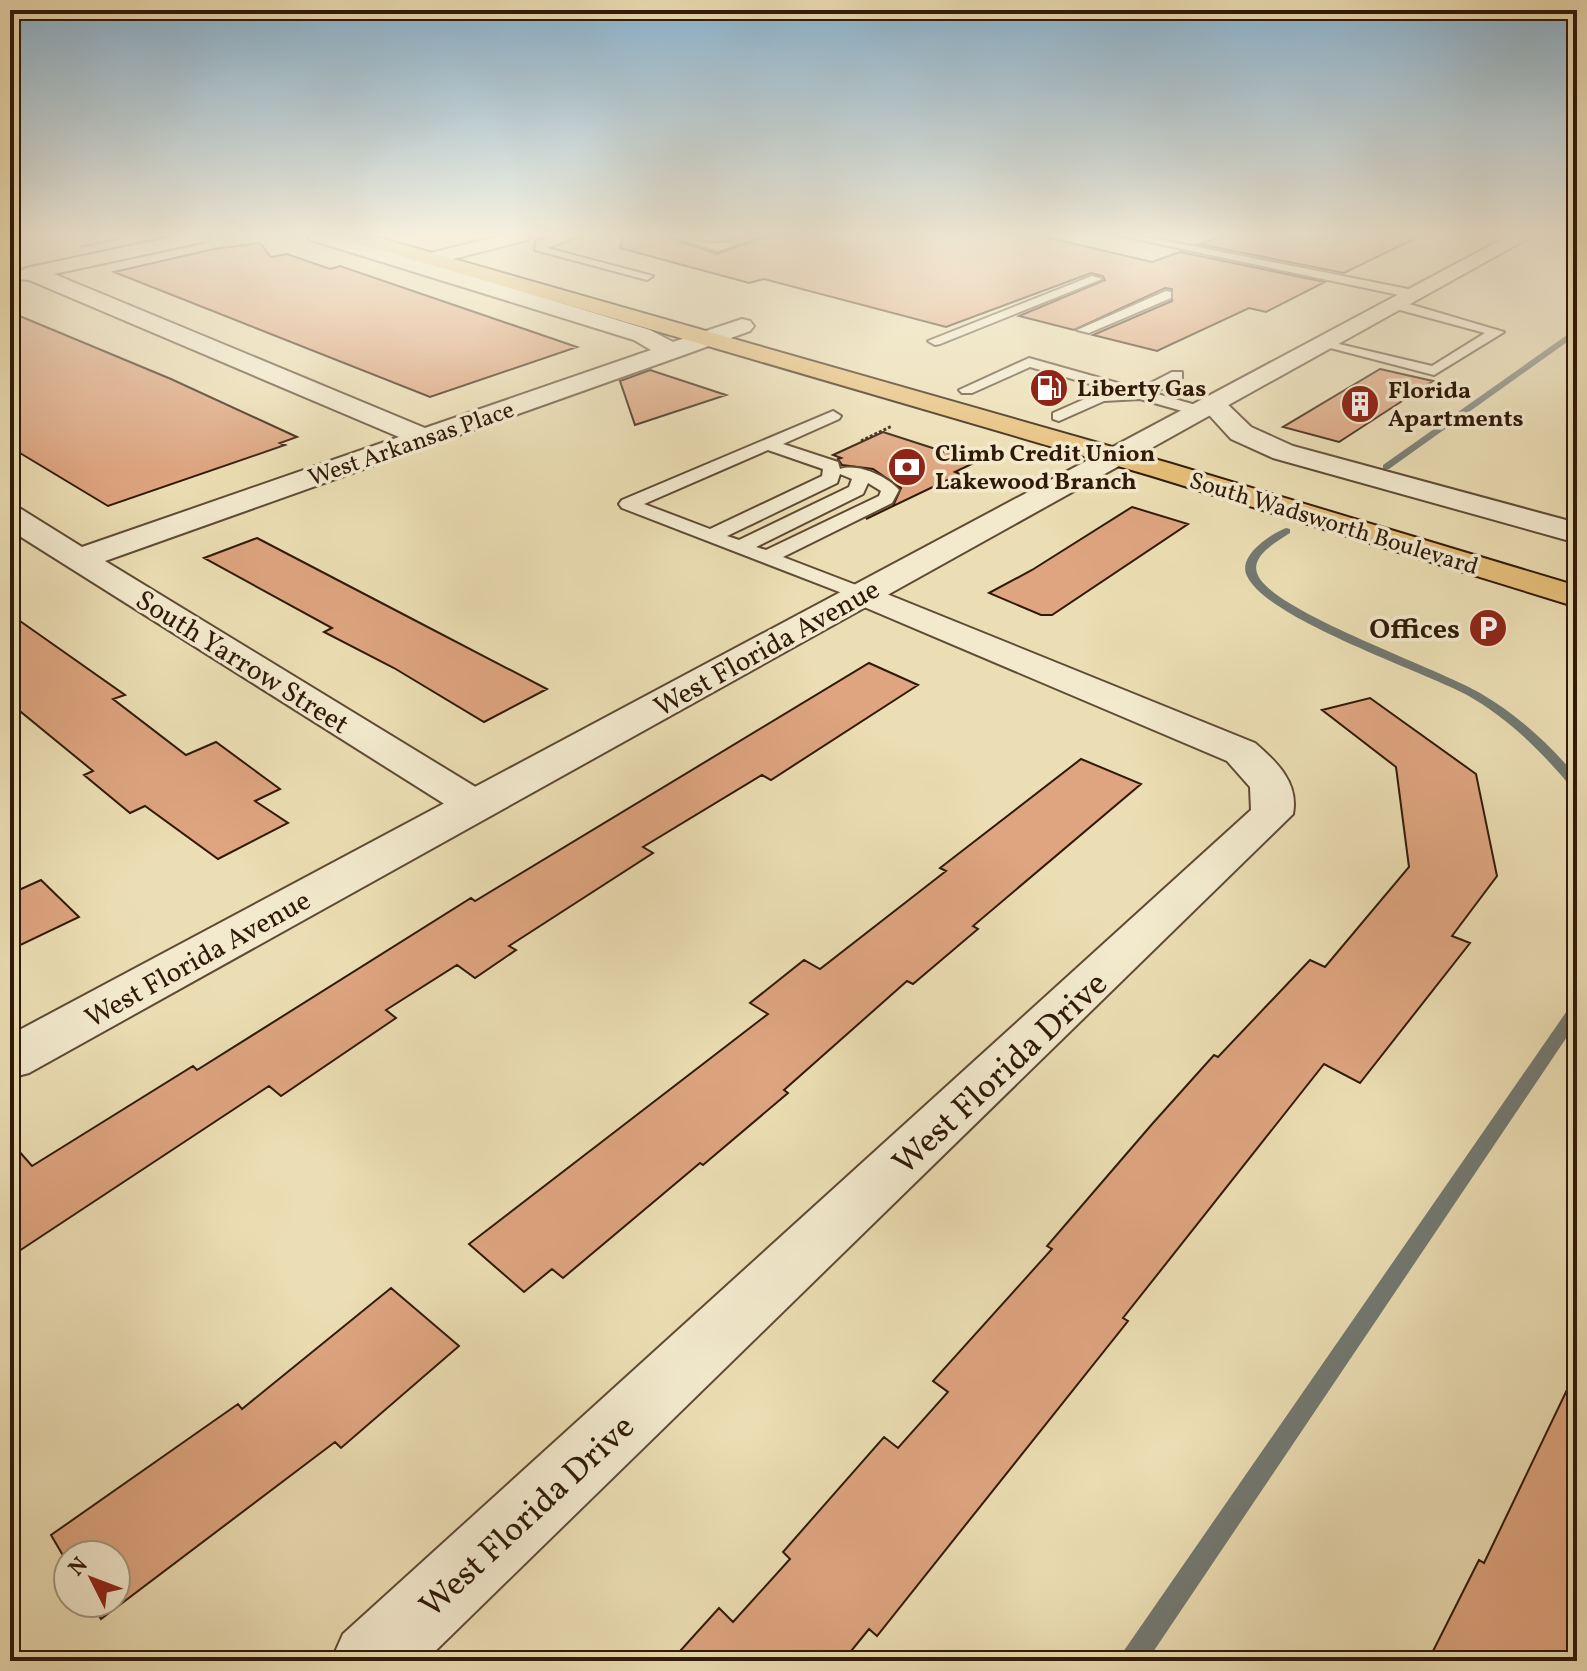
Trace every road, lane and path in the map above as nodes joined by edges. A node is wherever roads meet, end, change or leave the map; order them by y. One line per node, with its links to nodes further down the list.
1 (118, 314): 24 (street)
2 (573, 314): 14 (street)
3 (623, 314): 11 (main road, South Wadsworth Boulevard)
4 (698, 314): 9 (main road, South Wadsworth Boulevard)
5 (1005, 314): 12 (lane)
6 (1122, 314): 10 (lane)
7 (1377, 314): 13 (street, West Florida Avenue)
8 (1446, 314): 13 (lane)
9 (742, 326): 11 (street, West Arkansas Place); 18 (main road, South Wadsworth Boulevard)
10 (1084, 330)
11 (708, 338): 14 (street, West Arkansas Place); 28 (main road, South Wadsworth Boulevard)
12 (935, 341)
13 (1322, 344): 21 (street, West Florida Avenue)
14 (672, 351): 24 (street, West Arkansas Place)
15 (1177, 375): 19 (lane)
16 (993, 379): 17 (lane); 18 (lane); 19 (lane)
17 (1017, 386)
18 (967, 390): 20 (main road, South Wadsworth Boulevard)
19 (1140, 394): 20 (lane); 21 (lane)
20 (1061, 408): 25 (main road, South Wadsworth Boulevard)
21 (1206, 408): 25 (street, West Florida Avenue); 31 (street)
22 (833, 416): 27 (lane)
23 (897, 424): 26 (path)
24 (425, 438): 34 (street, West Arkansas Place)
25 (1145, 440): 28 (street, West Florida Avenue); 32 (main road, South Wadsworth Boulevard)
26 (859, 443)
27 (767, 444): 29 (lane); 33 (lane)
28 (1114, 456): 35 (street, West Florida Avenue); 36 (main road, South Wadsworth Boulevard)
29 (854, 473): 33 (lane); 33 (lane)
30 (10, 516): 34 (street, South Yarrow Street)
31 (1577, 533)
32 (1487, 538)
33 (738, 548): 35 (lane)
34 (79, 559): 37 (street, South Yarrow Street)
35 (862, 594): 37 (street, West Florida Avenue); 39 (street, West Florida Drive)
36 (1577, 597)
37 (477, 806): 38 (street, West Florida Avenue)
38 (10, 1059)
39 (370, 1661)

